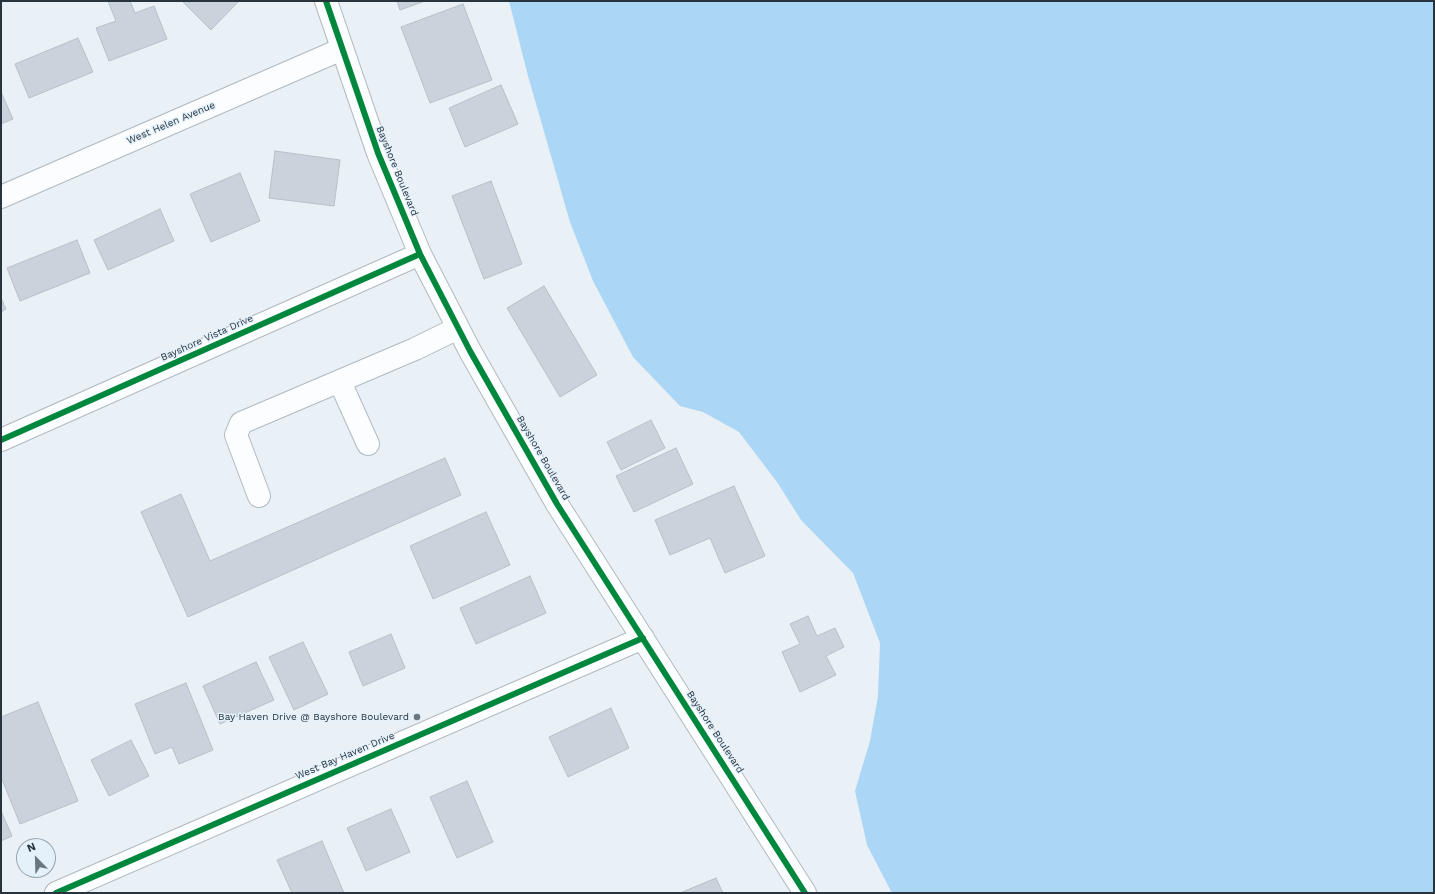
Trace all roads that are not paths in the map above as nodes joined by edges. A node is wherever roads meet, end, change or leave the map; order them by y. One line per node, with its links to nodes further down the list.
1 (326, 1): 2 (street, Bayshore Boulevard)
2 (342, 49): 3 (street, West Helen Avenue); 4 (street, Bayshore Boulevard)
3 (1, 197)
4 (420, 254): 5 (street, Bayshore Boulevard); 7 (street, Bayshore Vista Drive)
5 (458, 328): 6 (street); 10 (street, Bayshore Boulevard)
6 (340, 382): 8 (street); 9 (street)
7 (1, 440)
8 (368, 444)
9 (259, 496)
10 (643, 638): 11 (street, West Bay Haven Drive); 12 (street, Bayshore Boulevard)
11 (56, 893)
12 (805, 893)

